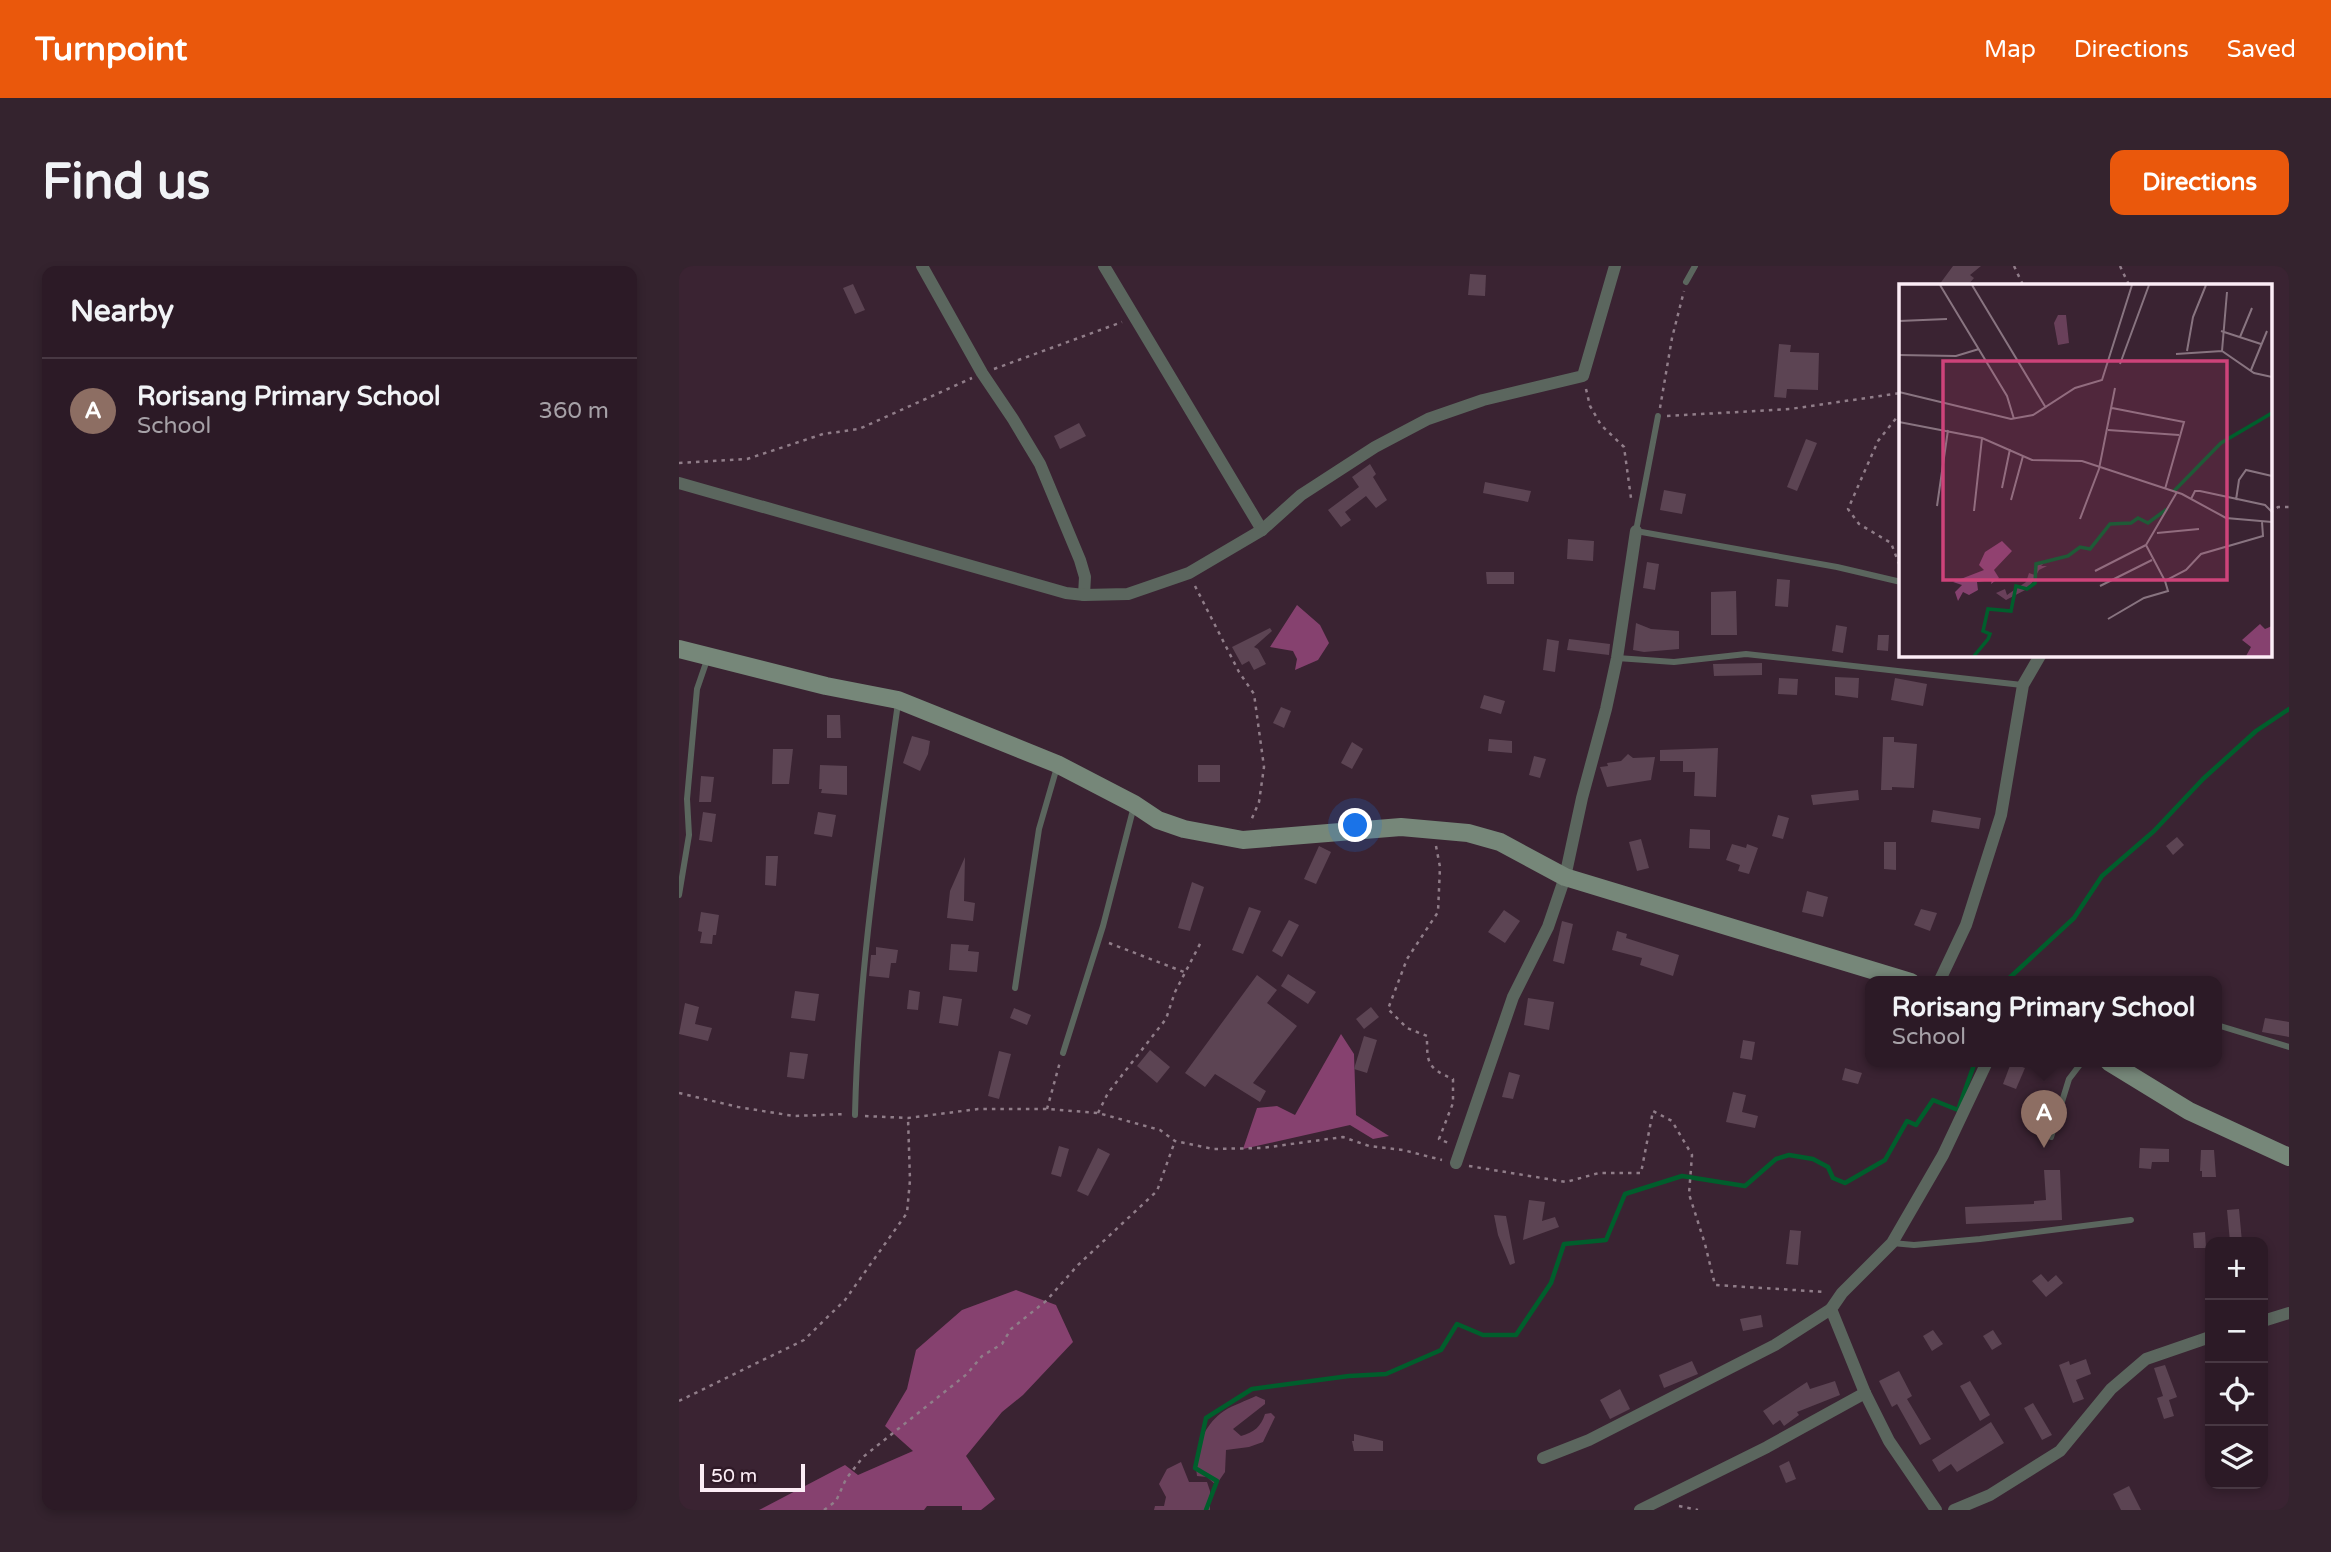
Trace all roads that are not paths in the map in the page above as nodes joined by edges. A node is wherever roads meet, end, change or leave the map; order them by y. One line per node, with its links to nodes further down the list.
1 (922, 266): 11 (street)
2 (1104, 266): 8 (street)
3 (1615, 266): 8 (street)
4 (1695, 266): 5 (lane)
5 (1686, 282)
6 (1658, 416): 9 (lane)
7 (679, 483): 11 (street)
8 (1262, 530): 11 (street)
9 (1636, 531): 10 (lane); 15 (street)
10 (1899, 582)
11 (1084, 595)
12 (679, 649): 13 (street)
13 (709, 655): 17 (street); 21 (lane)
14 (2040, 656): 16 (street)
15 (1617, 658): 16 (lane); 20 (street)
16 (2022, 685): 23 (street)
17 (898, 700): 18 (street); 31 (lane)
18 (1057, 764): 19 (street); 24 (lane)
19 (1134, 804): 20 (street); 27 (lane)
20 (1565, 877): 22 (street); 34 (street)
21 (679, 895)
22 (1891, 976)
23 (1941, 976)
24 (1015, 988)
25 (2222, 1027): 26 (lane)
26 (2289, 1047)
27 (1063, 1053)
28 (1985, 1067): 36 (street)
29 (2079, 1067): 32 (lane)
30 (2117, 1067): 33 (street)
31 (855, 1115)
32 (2051, 1138)
33 (2289, 1157)
34 (1456, 1163)
35 (2131, 1220): 36 (lane)
36 (1892, 1243): 37 (street)
37 (1831, 1310): 41 (street); 42 (street)
38 (2289, 1313): 39 (street)
39 (2268, 1319)
40 (2205, 1339): 45 (street)
41 (1865, 1393): 43 (street); 44 (street)
42 (1543, 1458)
43 (1640, 1510)
44 (1936, 1510)
45 (1954, 1510)

